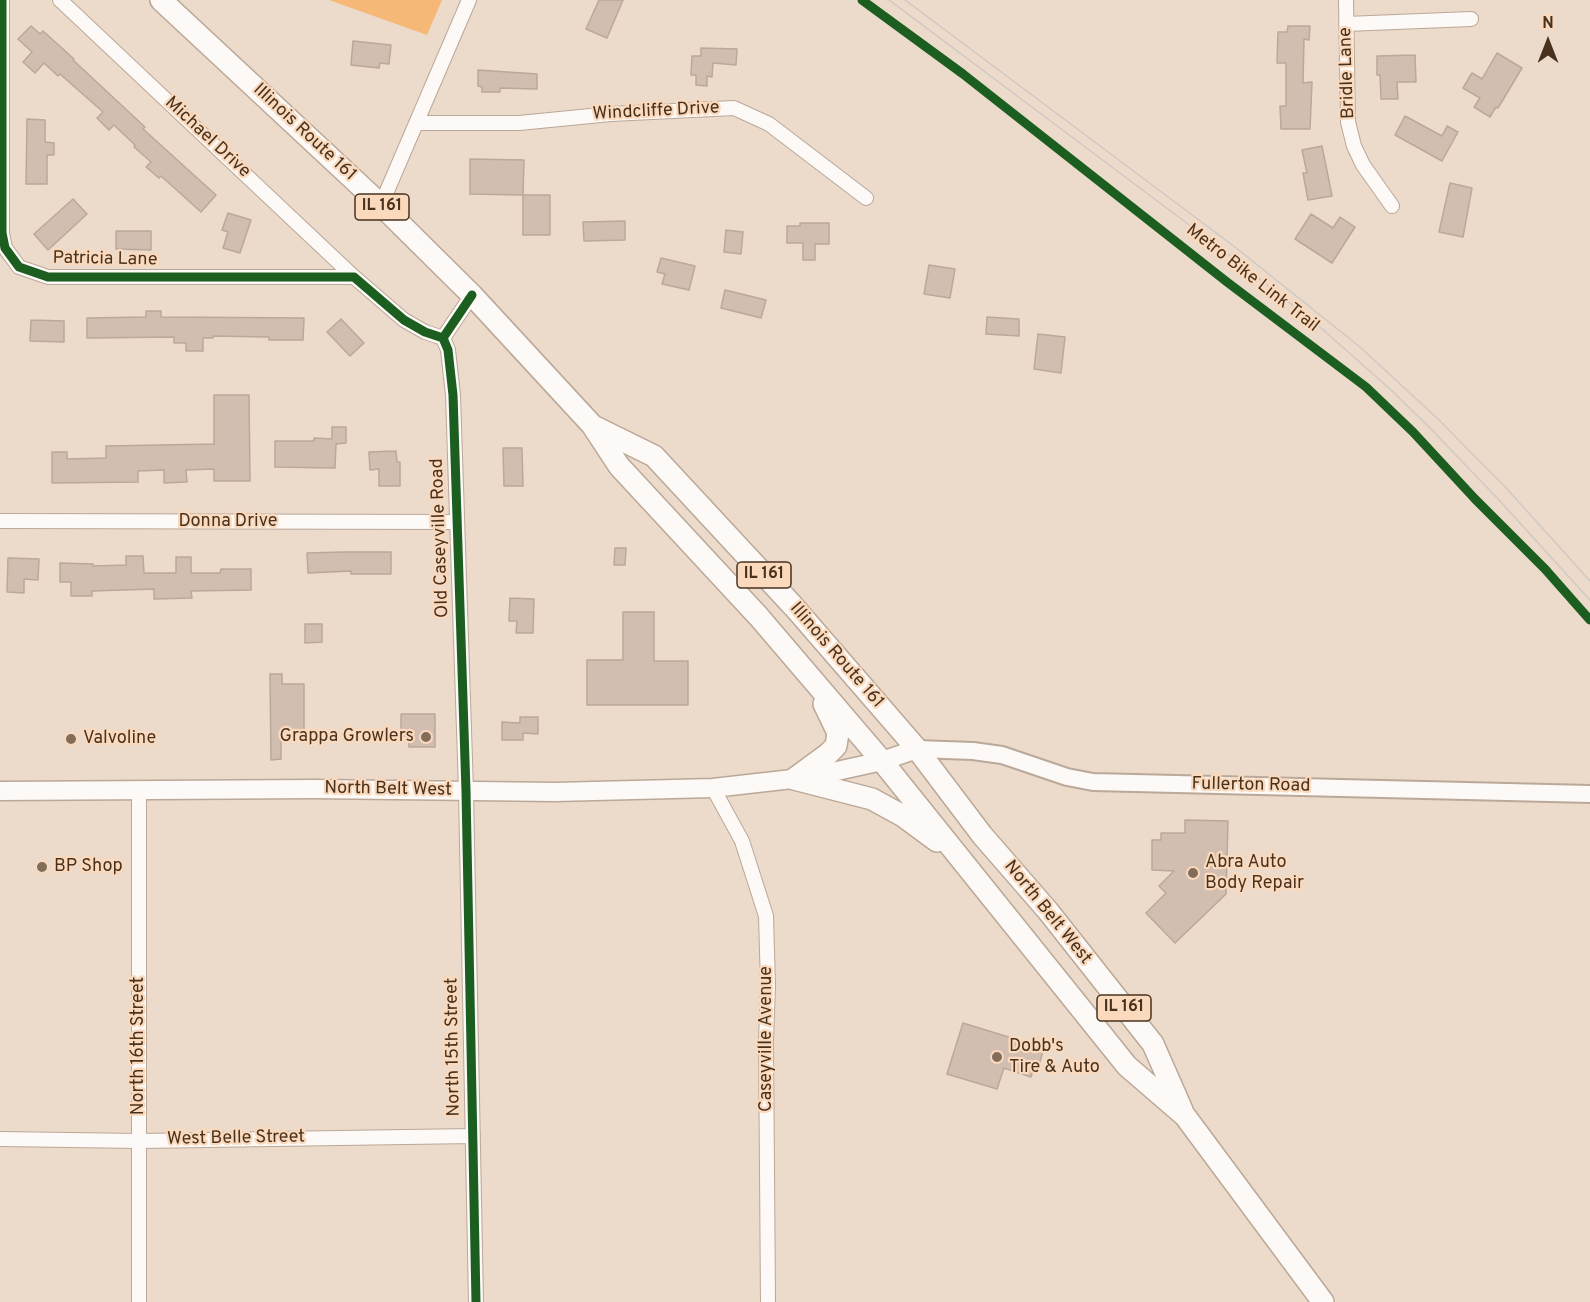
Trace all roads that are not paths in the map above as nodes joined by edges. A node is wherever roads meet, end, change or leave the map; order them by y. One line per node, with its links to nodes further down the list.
1 (2, 0): 12 (street, Patricia Lane)
2 (60, 0): 12 (street, Michael Drive)
3 (161, 0): 10 (main road, Illinois Route 161 / IL 161)
4 (469, 0): 8 (street)
5 (1346, 0): 7 (street, Bridle Lane)
6 (1471, 19): 7 (street)
7 (1346, 24): 11 (street, Bridle Lane)
8 (417, 123): 9 (street, Windcliffe Drive); 10 (street)
9 (866, 198)
10 (381, 205): 13 (main road, Illinois Route 161 / IL 161)
11 (1392, 206)
12 (354, 277): 14 (street)
13 (472, 295): 14 (street); 15 (main road, Illinois Route 161 / IL 161)
14 (442, 338): 17 (street, Old Caseyville Road)
15 (592, 425): 18 (main road, Illinois Route 161 / IL 161); 19 (main road, Illinois Route 161 / IL 161)
16 (0, 521): 17 (street, Donna Drive)
17 (457, 522): 25 (street, Old Caseyville Road)
18 (810, 677): 20 (main road, Illinois Route 161 / IL 161); 21 (main road)
19 (917, 749): 20 (main road, North Belt West); 26 (street, Fullerton Road); 28 (main road, North Belt West / IL 161)
20 (882, 760): 21 (main road, North Belt West); 27 (main road, North Belt West / IL 161)
21 (794, 778): 22 (main road, North Belt West); 27 (main road)
22 (713, 788): 25 (main road, North Belt West); 34 (street, Caseyville Avenue)
23 (139, 790): 24 (main road, North Belt West); 25 (main road, North Belt West); 31 (street, North 16th Street)
24 (0, 791)
25 (466, 791): 29 (street, North 15th Street)
26 (1590, 794)
27 (960, 856): 28 (main road, North Belt West / IL 161)
28 (1185, 1116): 35 (main road, North Belt West / IL 161)
29 (473, 1136): 31 (street, West Belle Street); 33 (street, North 15th Street)
30 (0, 1139): 31 (street, West Belle Street)
31 (139, 1141): 32 (street, North 16th Street)
32 (139, 1302)
33 (476, 1302)
34 (768, 1302)
35 (1323, 1302)

